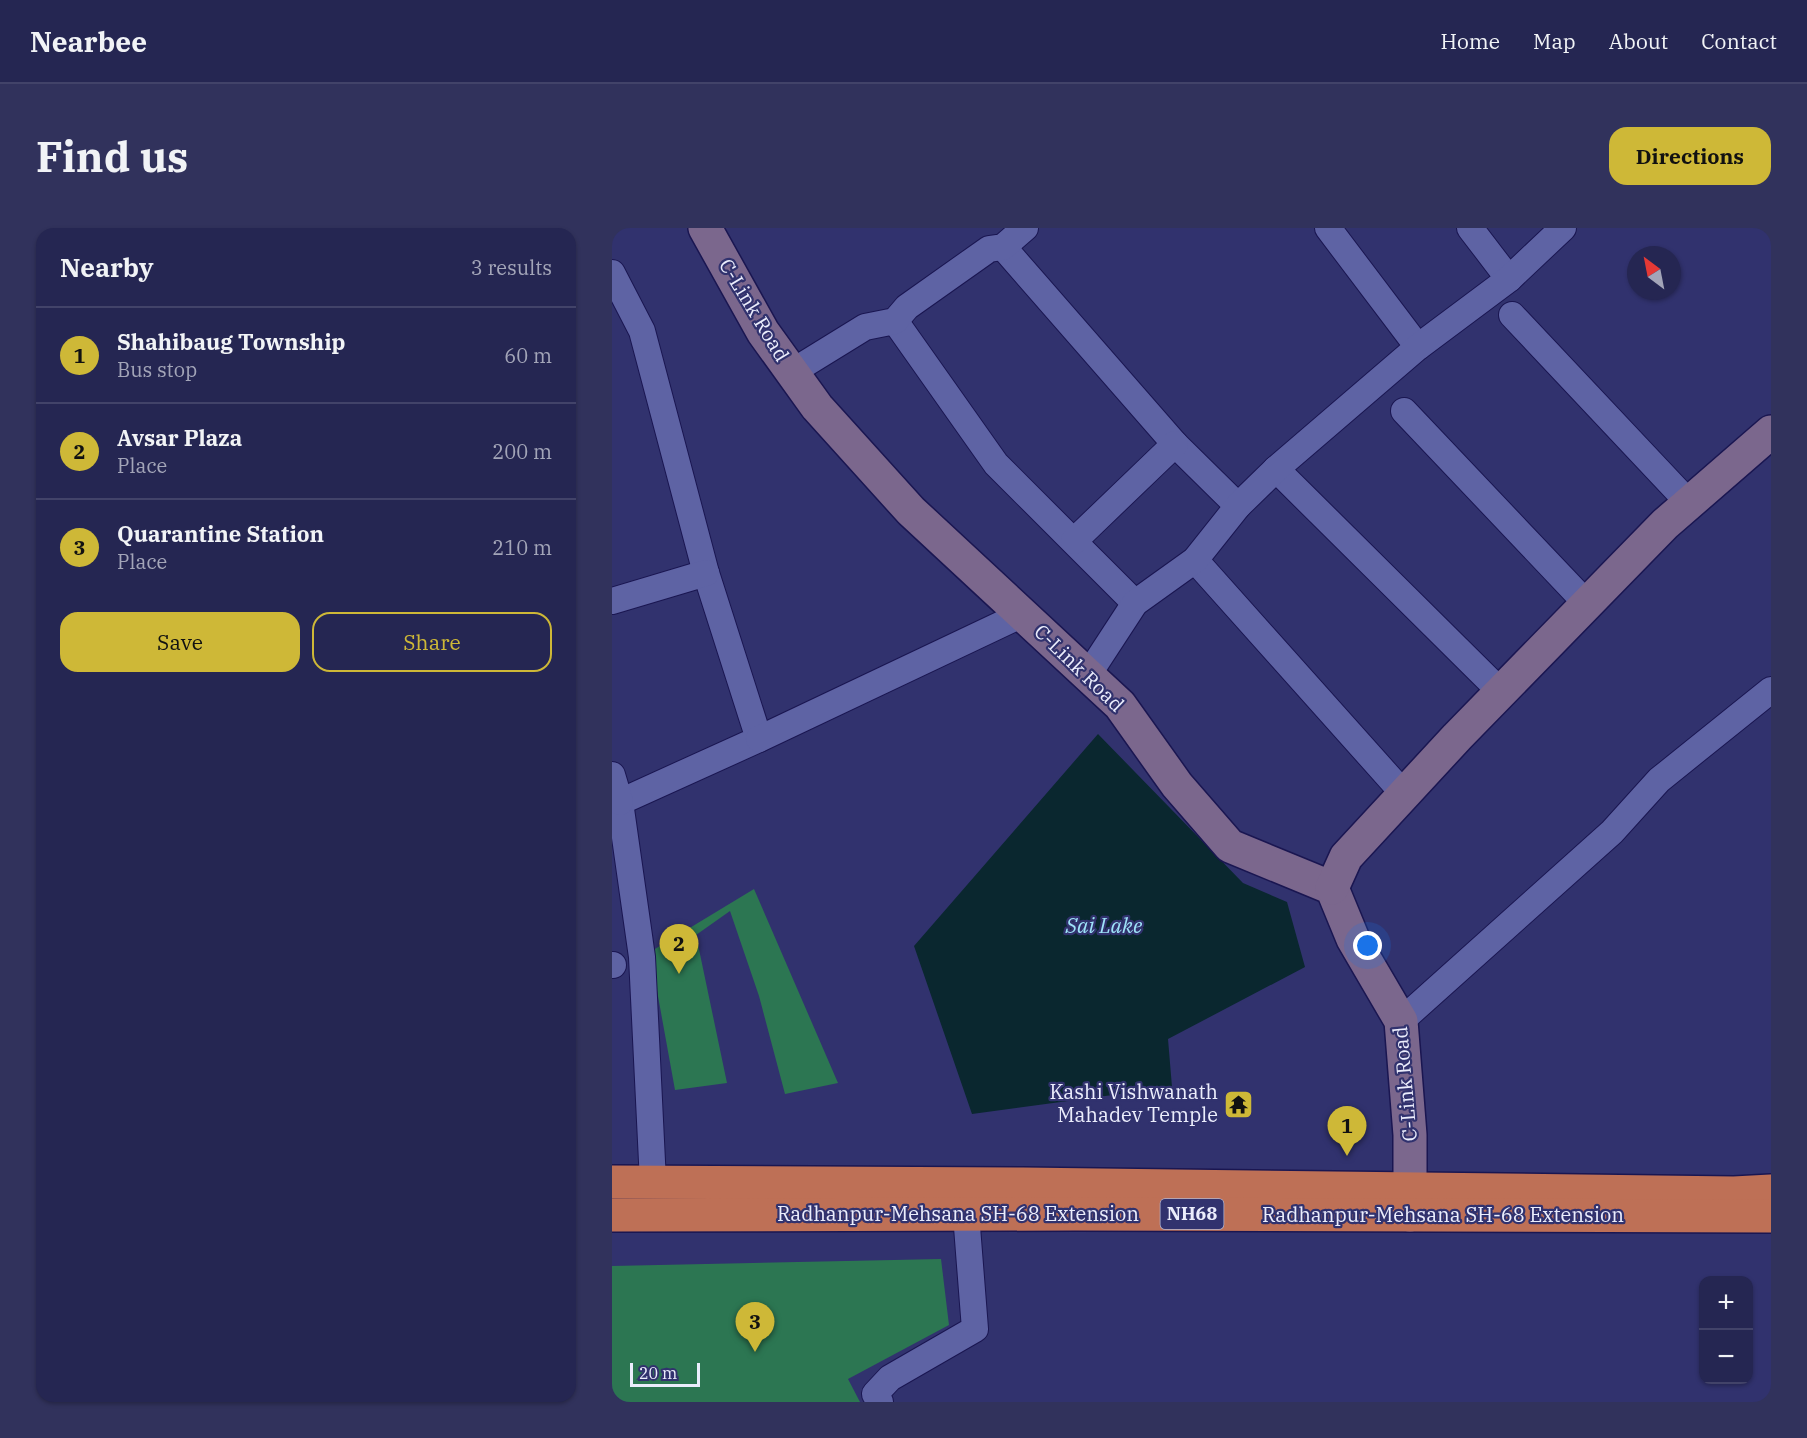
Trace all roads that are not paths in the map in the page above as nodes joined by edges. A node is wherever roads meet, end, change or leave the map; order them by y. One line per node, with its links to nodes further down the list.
1 (705, 228): 12 (street, C-Link Road)
2 (1025, 228): 6 (street)
3 (1328, 228): 11 (street)
4 (1470, 228): 8 (street)
5 (1563, 228): 8 (street)
6 (1003, 247): 10 (street); 15 (street)
7 (612, 273): 21 (street)
8 (1509, 279): 11 (street)
9 (1512, 315): 17 (street)
10 (895, 321): 12 (street); 19 (street)
11 (1418, 347): 16 (street)
12 (792, 372): 25 (street, C-Link Road)
13 (1404, 411): 24 (street)
14 (1771, 432): 17 (street)
15 (1174, 444): 18 (street); 19 (street)
16 (1276, 469): 18 (street); 28 (street)
17 (1689, 503): 24 (street)
18 (1238, 506): 20 (street)
19 (1074, 541): 23 (street)
20 (1195, 560): 23 (street); 31 (street)
21 (705, 573): 22 (street); 29 (street)
22 (612, 601)
23 (1135, 603): 26 (street)
24 (1588, 605): 28 (street)
25 (1023, 614): 26 (street, C-Link Road); 29 (street)
26 (1088, 675): 33 (street, C-Link Road)
27 (1771, 690): 34 (street)
28 (1501, 692): 31 (street)
29 (759, 739): 32 (street)
30 (612, 775): 32 (street)
31 (1404, 794): 33 (street)
32 (620, 802): 36 (street)
33 (1332, 888): 34 (street, C-Link Road)
34 (1401, 1022): 39 (street, C-Link Road)
35 (612, 1182): 36 (highway, NH68)
36 (653, 1182): 38 (highway, NH68)
37 (1771, 1191): 39 (highway, NH68)
38 (966, 1199): 39 (highway, Radhanpur-Mehsana SH-68 Extension / NH68); 40 (highway, Radhanpur-Mehsana SH-68 Extension / NH68); 42 (street)
39 (1410, 1202): 41 (highway, Radhanpur-Mehsana SH-68 Extension / NH68)
40 (612, 1215)
41 (1771, 1216)
42 (880, 1402)

